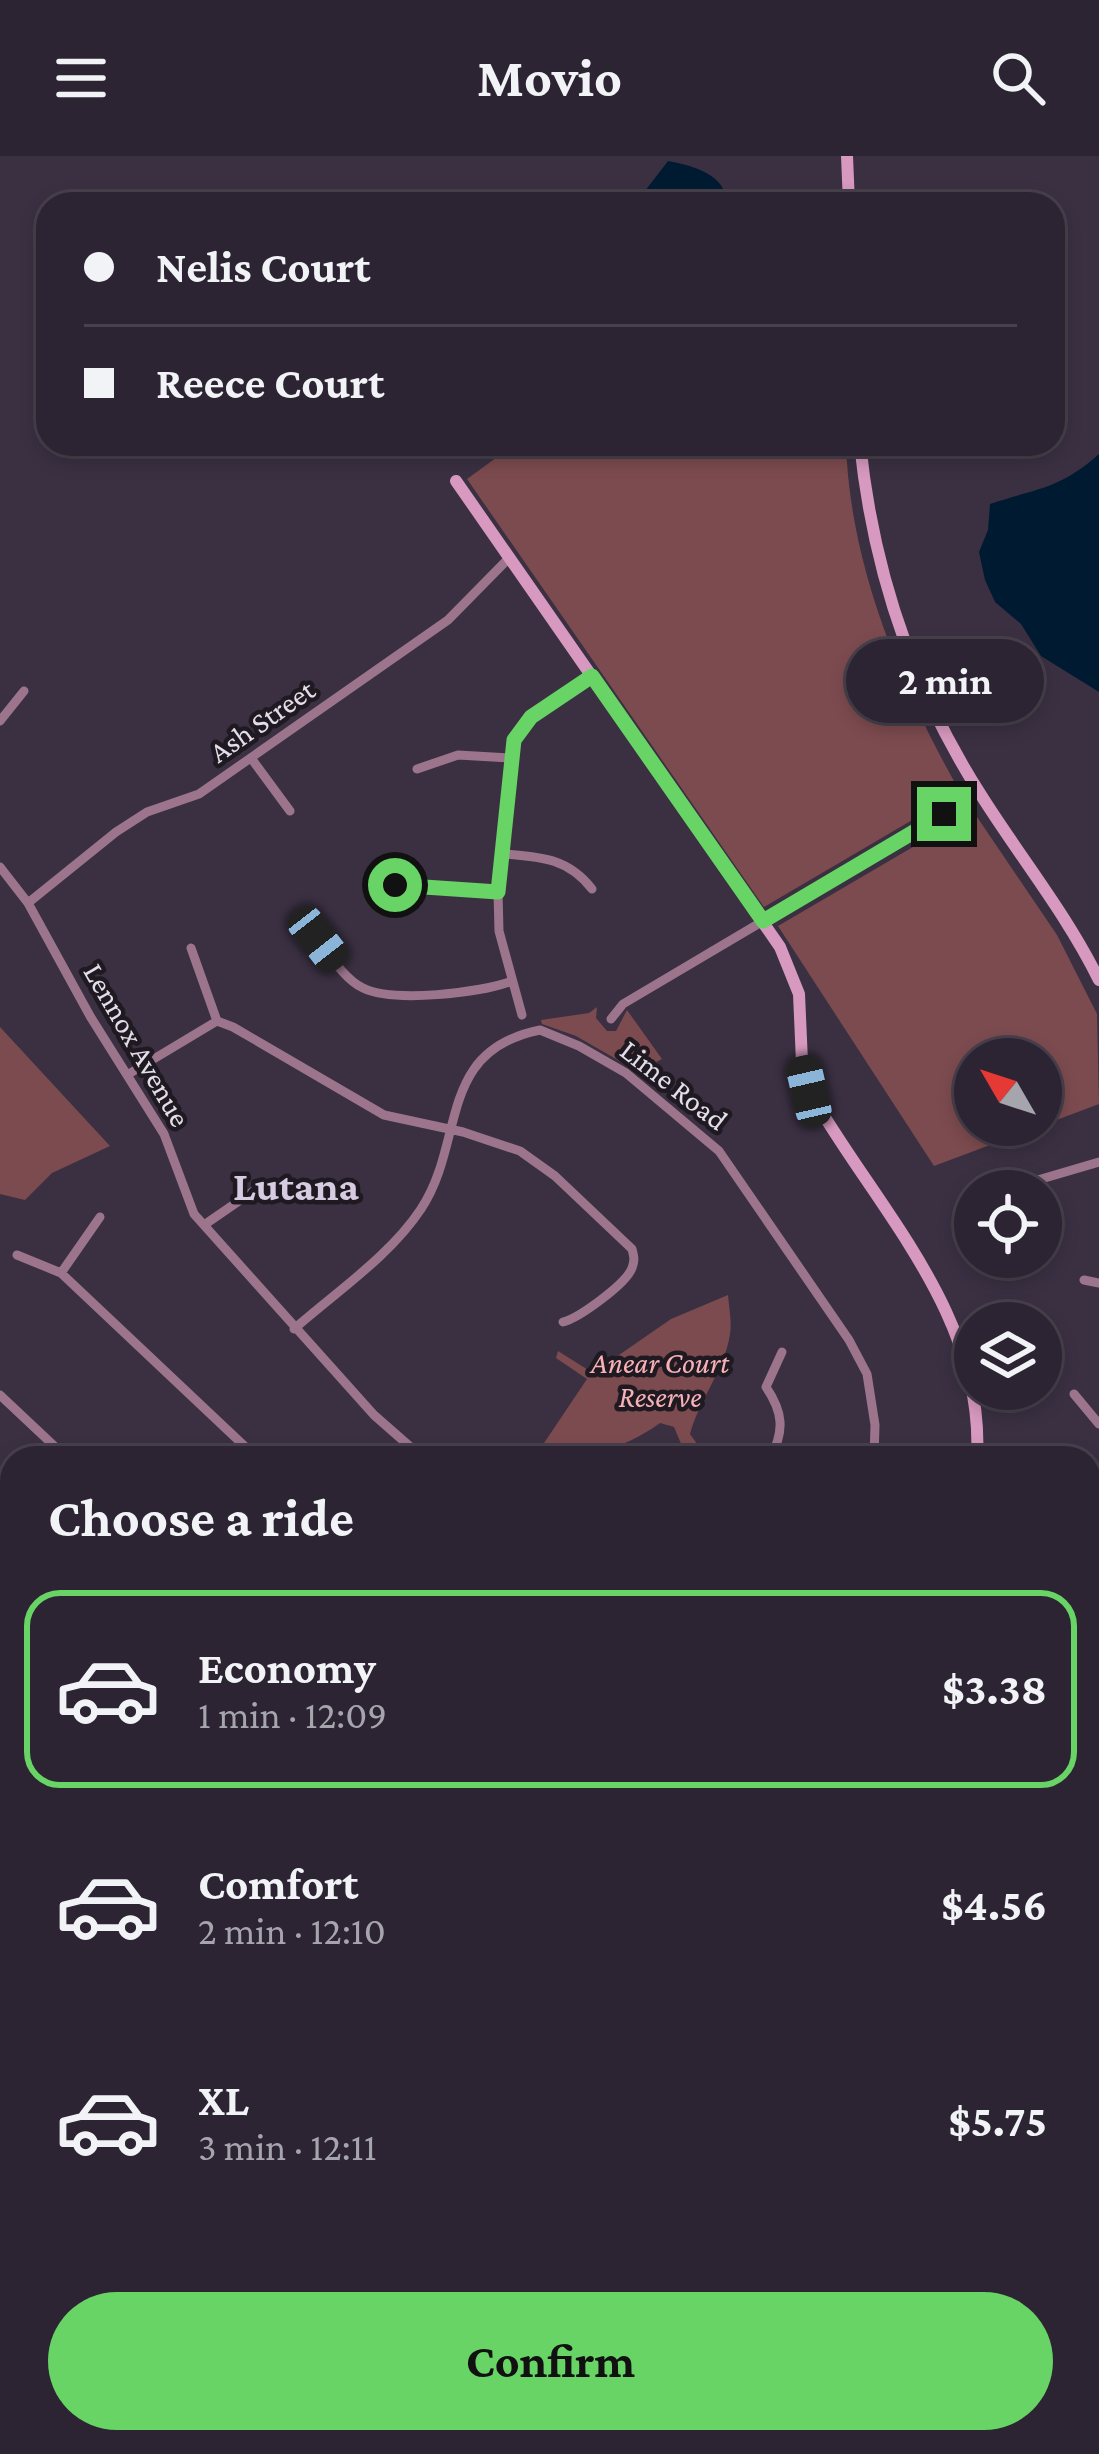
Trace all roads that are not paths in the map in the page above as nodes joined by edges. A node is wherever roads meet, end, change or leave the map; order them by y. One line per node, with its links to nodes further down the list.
1 (847, 156): 2 (street)
2 (848, 192)
3 (862, 456): 12 (street)
4 (456, 482): 5 (street)
5 (510, 556): 6 (street); 9 (street, Ash Street)
6 (592, 676): 10 (street); 20 (street)
7 (24, 692): 8 (street)
8 (0, 722)
9 (251, 758): 13 (street); 19 (street, Ash Street)
10 (510, 758): 11 (street); 14 (street)
11 (418, 769)
12 (980, 793): 20 (street); 23 (street)
13 (290, 811)
14 (504, 854): 17 (street); 18 (street)
15 (0, 867): 19 (street, Lennox Avenue)
16 (395, 885): 18 (street)
17 (592, 889)
18 (498, 892): 24 (street)
19 (28, 903): 28 (street, Lennox Avenue)
20 (763, 921): 26 (street); 50 (street)
21 (318, 939): 24 (street)
22 (191, 948): 27 (street)
23 (1099, 980)
24 (512, 981): 25 (street)
25 (522, 1015)
26 (611, 1019)
27 (217, 1021): 28 (street); 29 (street)
28 (127, 1076): 34 (street, Lennox Avenue)
29 (449, 1129): 39 (street); 40 (street); 45 (street, Lime Road)
30 (1099, 1162): 31 (street)
31 (1062, 1172)
32 (265, 1183): 34 (street)
33 (100, 1217): 36 (street)
34 (204, 1225): 40 (street, Lennox Avenue)
35 (17, 1256): 36 (street)
36 (61, 1273): 47 (street)
37 (1084, 1280): 38 (street)
38 (1099, 1283)
39 (563, 1322)
40 (294, 1329): 48 (street, Lennox Avenue)
41 (782, 1352): 49 (street)
42 (1074, 1394): 44 (street)
43 (0, 1395): 46 (street)
44 (1099, 1424)
45 (877, 1445)
46 (55, 1446)
47 (244, 1446)
48 (409, 1446)
49 (776, 1446)
50 (976, 1446)

